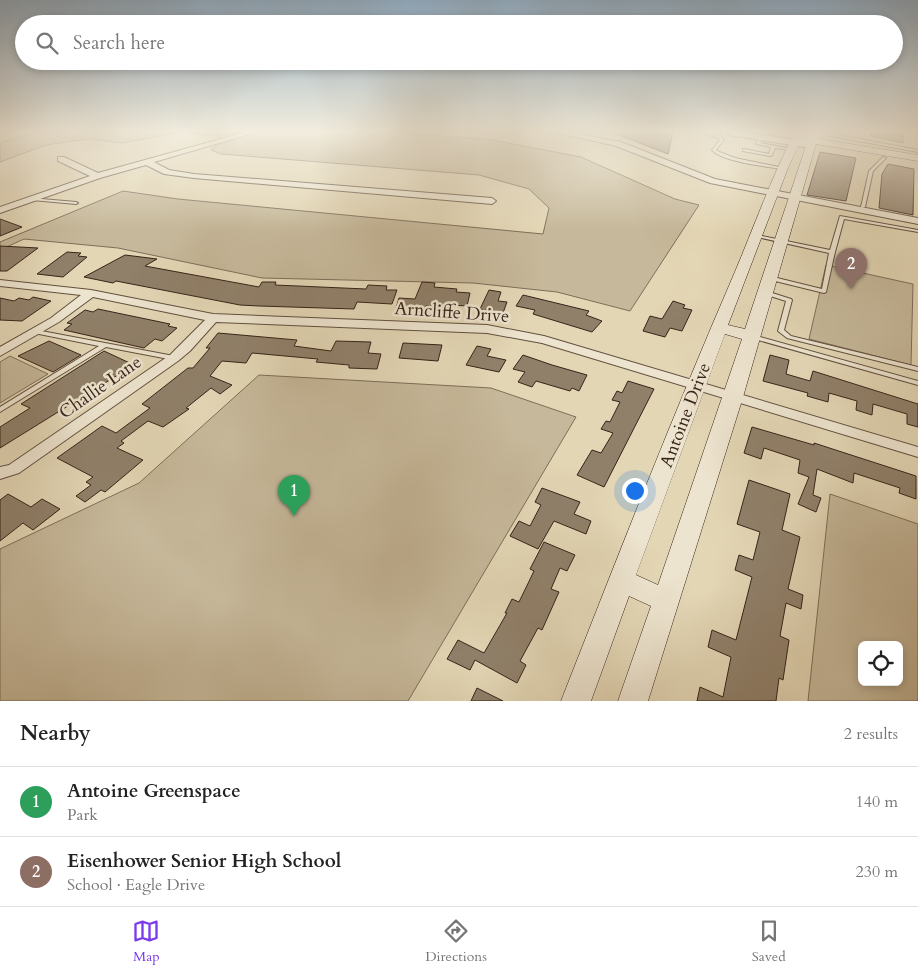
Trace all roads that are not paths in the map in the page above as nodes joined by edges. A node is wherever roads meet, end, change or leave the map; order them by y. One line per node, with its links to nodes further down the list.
1 (74, 165): 10 (street)
2 (133, 165): 10 (street)
3 (152, 165): 14 (street)
4 (671, 165): 11 (street)
5 (764, 165): 9 (lane)
6 (784, 165): 9 (main road, Antoine Drive)
7 (800, 165): 12 (main road, Antoine Drive)
8 (875, 165): 16 (lane)
9 (782, 168): 11 (main road, Antoine Drive)
10 (97, 176): 13 (street)
11 (771, 194): 12 (street); 20 (main road, Antoine Drive)
12 (795, 198): 18 (street); 21 (main road, Antoine Drive)
13 (32, 199): 15 (lane); 17 (street)
14 (492, 202)
15 (76, 203)
16 (863, 206)
17 (0, 210)
18 (918, 221)
19 (918, 231): 22 (lane)
20 (757, 236): 21 (lane); 24 (main road, Antoine Drive)
21 (780, 241): 22 (lane); 25 (main road, Antoine Drive)
22 (832, 252): 25 (lane)
23 (0, 283): 26 (street, Arncliffe Drive)
24 (737, 286): 25 (main road); 28 (main road, Antoine Drive)
25 (772, 290): 30 (main road, Antoine Drive); 34 (lane)
26 (91, 293): 27 (street, Arncliffe Drive); 29 (street)
27 (213, 318): 33 (street, Challie Lane); 36 (street, Arncliffe Drive)
28 (719, 328): 30 (main road); 36 (main road, Antoine Drive)
29 (36, 332): 31 (lane); 32 (street)
30 (751, 336): 35 (lane); 37 (main road, Antoine Drive)
31 (105, 345): 33 (lane); 38 (lane)
32 (0, 352)
33 (174, 358): 40 (street, Challie Lane)
34 (918, 369)
35 (918, 383)
36 (696, 386): 37 (street, Arncliffe Drive); 41 (main road, Antoine Drive)
37 (733, 397): 39 (street, Arncliffe Drive); 42 (main road, Antoine Drive)
38 (0, 410)
39 (918, 452)
40 (0, 473)
41 (623, 581): 42 (main road); 43 (main road, Antoine Drive)
42 (667, 601): 44 (main road, Antoine Drive)
43 (576, 701)
44 (633, 701)

